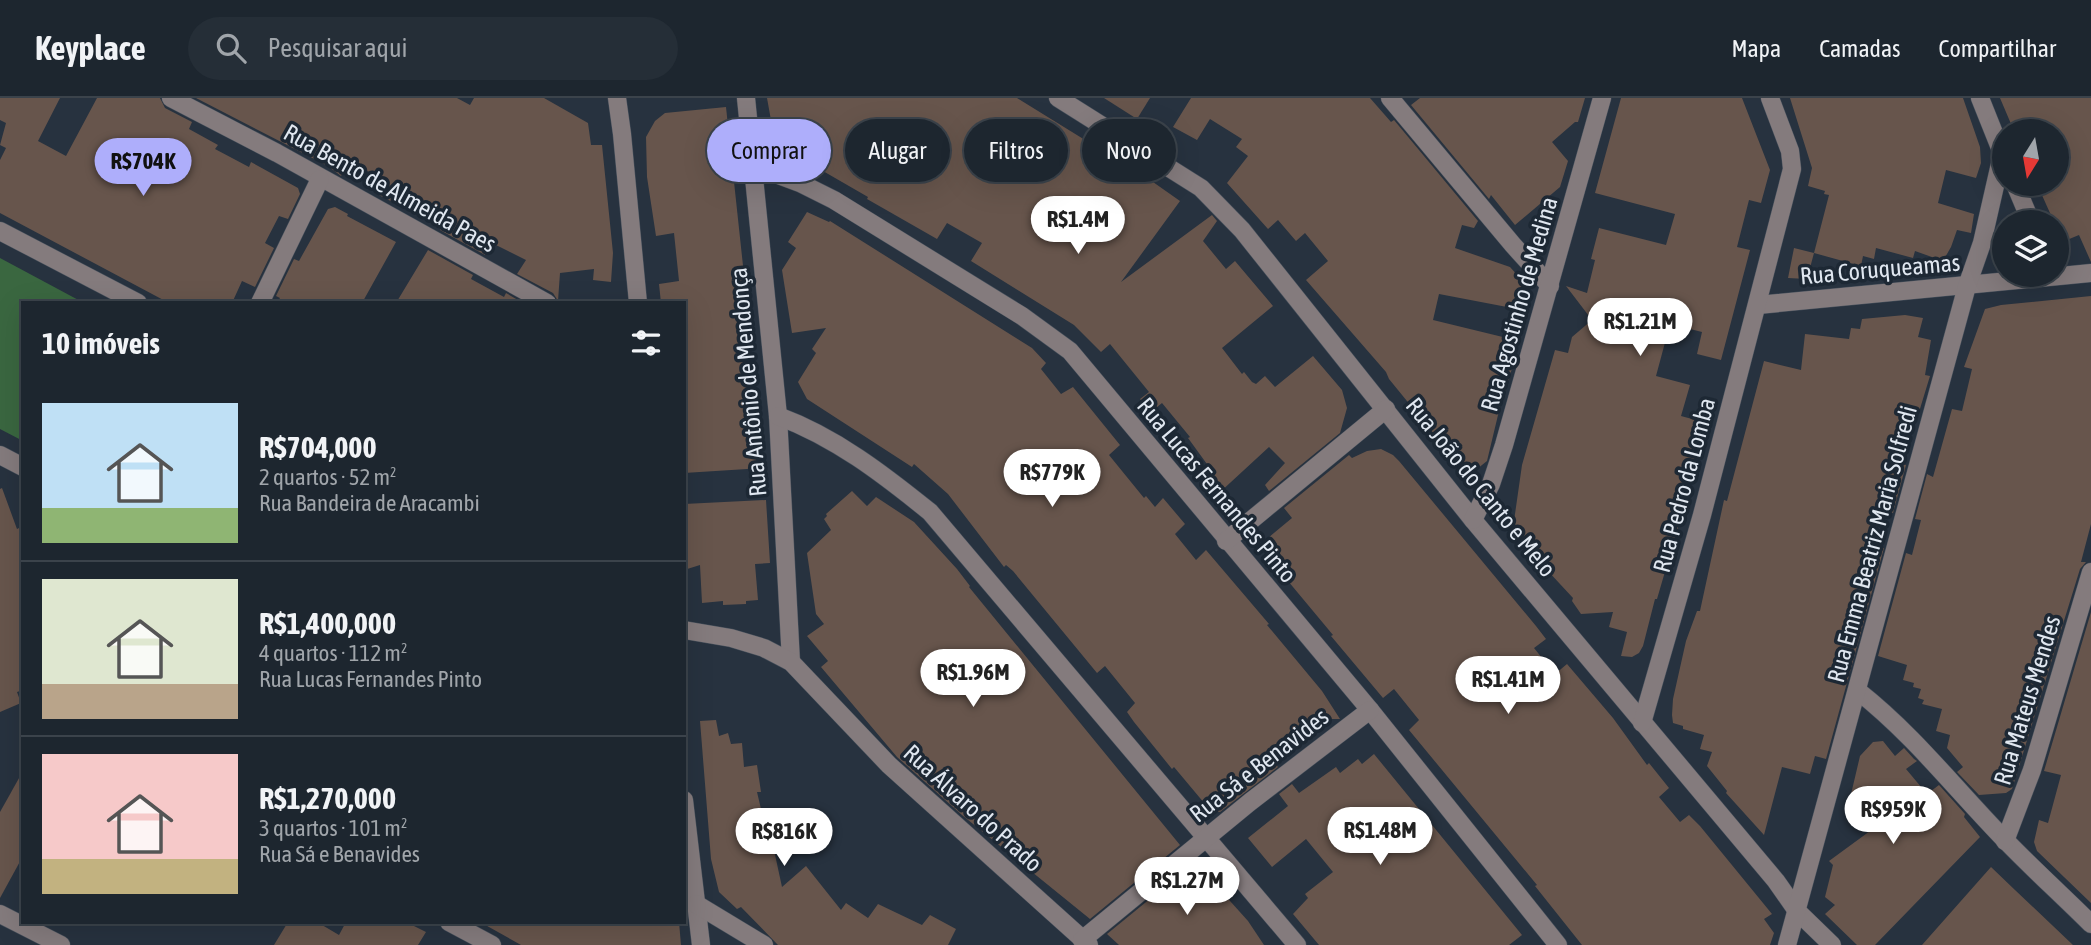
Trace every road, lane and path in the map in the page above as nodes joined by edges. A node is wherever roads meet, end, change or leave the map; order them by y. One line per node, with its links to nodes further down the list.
1 (171, 98): 11 (street, Rua Bento de Almeida Paes)
2 (617, 98): 24 (street)
3 (746, 98): 9 (street, Rua Antônio de Mendonça)
4 (1058, 98): 26 (street, Rua João do Canto e Melo)
5 (1390, 98): 19 (street)
6 (1602, 98): 19 (street, Rua Agostinho de Medina)
7 (1770, 98): 25 (street, Rua Pedro da Lomba)
8 (1980, 98): 10 (street)
9 (748, 119)
10 (1992, 128)
11 (320, 179): 22 (street); 23 (street, Rua Bento de Almeida Paes)
12 (756, 182): 27 (street, Rua Antônio de Mendonça)
13 (797, 182): 31 (street, Rua Lucas Fernandes Pinto)
14 (1993, 196): 20 (street, Rua Emma Beatriz Maria Solfredi)
15 (0, 231): 21 (street)
16 (2091, 272): 17 (street, Rua Coruqueamas)
17 (2069, 274)
18 (1992, 283): 20 (street, Rua Coruqueamas)
19 (1550, 286): 30 (street, Rua Agostinho de Medina)
20 (1967, 286): 25 (street, Rua Coruqueamas); 35 (street, Rua Emma Beatriz Maria Solfredi)
21 (134, 301)
22 (261, 301)
23 (543, 301)
24 (638, 301)
25 (1758, 305): 37 (street, Rua Pedro da Lomba)
26 (1386, 409): 30 (street, Rua João do Canto e Melo); 31 (street)
27 (778, 416): 34 (street, Rua Antônio de Mendonça); 39 (street)
28 (0, 455): 29 (street)
29 (21, 466)
30 (1474, 520): 37 (street, Rua João do Canto e Melo)
31 (1226, 541): 36 (street, Rua Lucas Fernandes Pinto)
32 (2091, 572): 40 (street, Rua Mateus Mendes)
33 (686, 631): 34 (street, Rua Álvaro do Prado)
34 (791, 662): 46 (street, Rua Álvaro do Prado)
35 (1858, 691): 40 (street); 42 (street, Rua Emma Beatriz Maria Solfredi)
36 (1370, 710): 39 (street, Rua Sá e Benavides); 52 (street, Rua Lucas Fernandes Pinto)
37 (1642, 723): 42 (street, Rua João do Canto e Melo)
38 (686, 822): 41 (street)
39 (1206, 838): 46 (street, Rua Sá e Benavides); 51 (street)
40 (2005, 841): 45 (street)
41 (696, 904): 49 (street); 50 (street)
42 (1797, 911): 53 (street, Rua Emma Beatriz Maria Solfredi); 54 (street, Rua João do Canto e Melo)
43 (0, 914): 47 (street)
44 (453, 924): 48 (street)
45 (2091, 924)
46 (1085, 942)
47 (61, 945)
48 (492, 945)
49 (701, 945)
50 (764, 945)
51 (1297, 945)
52 (1558, 945)
53 (1787, 945)
54 (1832, 945)

